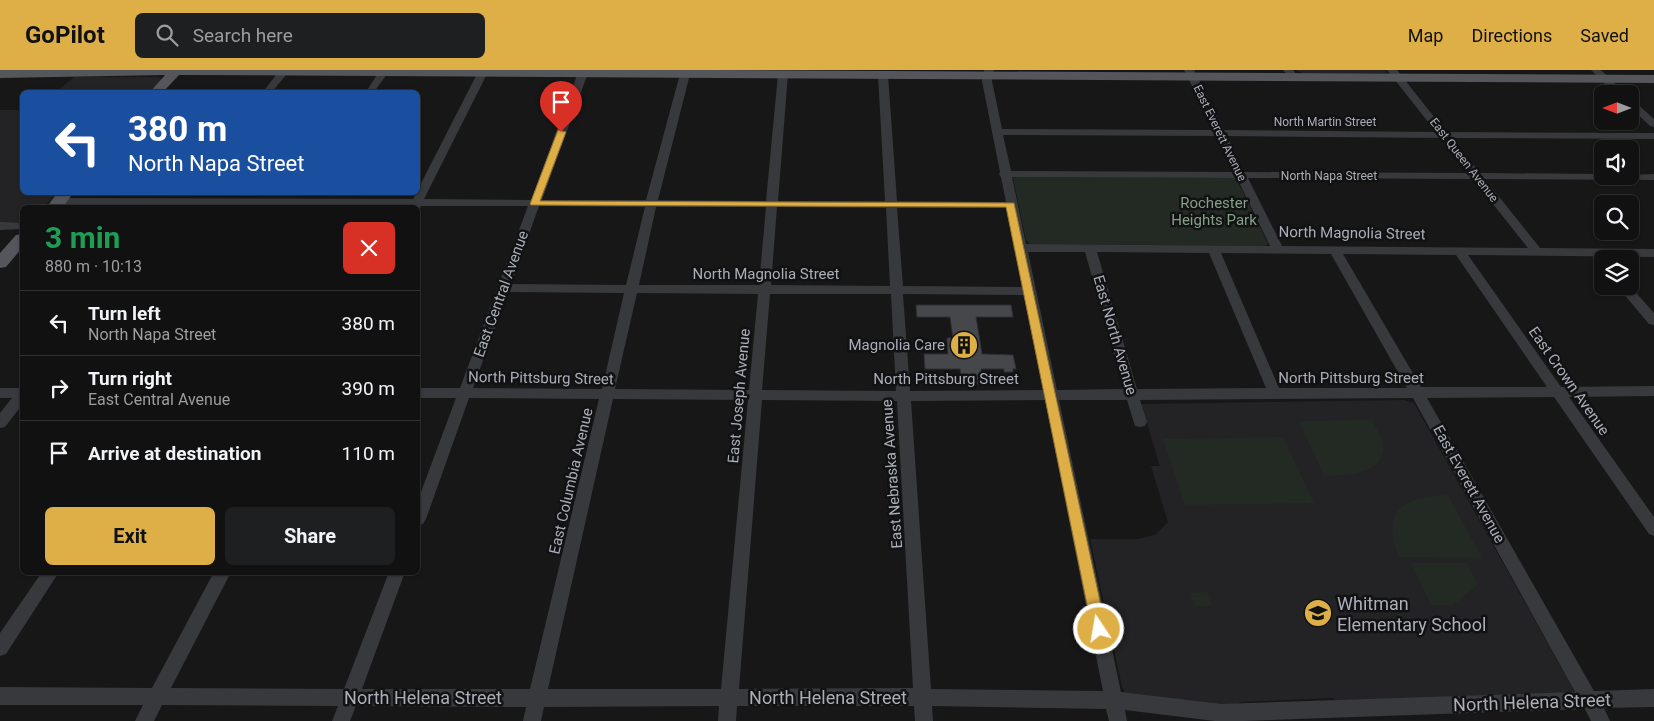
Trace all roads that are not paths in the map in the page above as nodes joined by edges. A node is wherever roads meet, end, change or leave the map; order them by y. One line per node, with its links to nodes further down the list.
1 (183, 71): 2 (main road); 13 (main road); 18 (main road); 19 (main road)
2 (284, 71): 3 (main road); 20 (street)
3 (384, 71): 4 (main road); 21 (street)
4 (483, 71): 5 (main road); 38 (street)
5 (584, 72): 6 (main road); 35 (street, East Central Avenue)
6 (687, 72): 8 (main road); 36 (street, East Columbia Avenue)
7 (989, 72): 9 (main road); 10 (main road); 24 (street)
8 (787, 73): 9 (main road); 39 (street, East Joseph Avenue)
9 (887, 73): 40 (street, East Nebraska Avenue)
10 (1091, 73): 11 (main road)
11 (1190, 73): 12 (main road); 25 (street, East Everett Avenue)
12 (1291, 73): 14 (main road)
13 (0, 74)
14 (1395, 74): 15 (main road); 26 (street, East Queen Avenue)
15 (1600, 74): 16 (main road); 17 (street)
16 (1654, 79)
17 (1612, 85)
18 (159, 90)
19 (169, 90)
20 (269, 90)
21 (371, 90)
22 (1639, 110): 23 (street)
23 (1654, 124)
24 (996, 132): 25 (street, North Martin Street); 28 (street)
25 (1220, 133): 26 (street, North Martin Street); 29 (street, East Everett Avenue)
26 (1444, 135): 27 (street, North Martin Street); 30 (street, East Queen Avenue)
27 (1654, 136)
28 (1004, 174): 29 (street, North Napa Street); 41 (street)
29 (1241, 175): 30 (street, North Napa Street); 48 (street, East Everett Avenue)
30 (1477, 176): 31 (street, North Napa Street); 51 (street, East Queen Avenue)
31 (1654, 177)
32 (184, 195): 37 (street)
33 (59, 200): 37 (street)
34 (299, 201): 37 (street); 38 (street)
35 (535, 204): 36 (street); 38 (street); 56 (street, East Central Avenue)
36 (651, 204): 39 (street); 57 (street, East Columbia Avenue)
37 (176, 205)
38 (415, 205)
39 (772, 205): 40 (street); 58 (street, East Joseph Avenue)
40 (892, 205): 41 (street); 59 (street, East Nebraska Avenue)
41 (1010, 205): 45 (street)
42 (0, 226): 43 (street)
43 (20, 226)
44 (20, 241): 55 (main road)
45 (1019, 248): 46 (street, North Magnolia Street); 60 (street)
46 (1090, 248): 47 (street, North Magnolia Street); 74 (street, East North Avenue)
47 (1213, 249): 48 (street, North Magnolia Street); 69 (street)
48 (1277, 249): 49 (street, North Magnolia Street)
49 (1334, 249): 50 (street, North Magnolia Street); 70 (street, East Everett Avenue)
50 (1459, 251): 51 (street, North Magnolia Street); 64 (street, East Crown Avenue)
51 (1536, 251): 54 (street, North Magnolia Street)
52 (1654, 253): 53 (street, North Magnolia Street)
53 (1639, 254)
54 (1594, 258)
55 (0, 263)
56 (504, 288): 57 (street, North Magnolia Street); 68 (street, East Central Avenue)
57 (632, 290): 58 (street, North Magnolia Street); 71 (street, East Columbia Avenue)
58 (765, 290): 59 (street, North Magnolia Street); 72 (street, East Joseph Avenue)
59 (897, 291): 60 (street, North Magnolia Street); 75 (street, East Nebraska Avenue)
60 (1028, 292): 73 (street)
61 (1631, 295): 62 (street)
62 (1654, 321)
63 (1654, 391): 64 (street, North Pittsburg Street)
64 (1557, 392): 70 (street, North Pittsburg Street); 80 (street, East Crown Avenue)
65 (0, 393): 67 (street)
66 (420, 393): 68 (street, North Pittsburg Street)
67 (20, 394)
68 (465, 394): 71 (street, North Pittsburg Street); 79 (street, East Central Avenue)
69 (1275, 394): 70 (street, North Pittsburg Street); 74 (street, North Pittsburg Street)
70 (1418, 394): 93 (street, East Everett Avenue)
71 (608, 395): 72 (street, North Pittsburg Street); 90 (street, East Columbia Avenue)
72 (756, 395): 75 (street, North Pittsburg Street); 88 (street, East Joseph Avenue)
73 (1051, 395): 74 (street, North Pittsburg Street); 75 (street, North Pittsburg Street); 92 (street)
74 (1132, 395): 77 (street, East North Avenue)
75 (903, 396): 89 (street, East Nebraska Avenue)
76 (20, 397): 78 (street)
77 (1140, 422)
78 (0, 423)
79 (420, 514)
80 (1654, 529)
81 (49, 575): 84 (street)
82 (221, 575): 86 (street)
83 (396, 575): 87 (street)
84 (0, 648)
85 (0, 696): 86 (street, North Helena Street)
86 (158, 696): 87 (street, North Helena Street); 96 (street)
87 (350, 697): 90 (street, North Helena Street); 97 (street)
88 (730, 697): 89 (street, North Helena Street); 90 (street, North Helena Street); 99 (street, East Joseph Avenue)
89 (923, 697): 92 (street, North Helena Street); 100 (street, East Nebraska Avenue)
90 (537, 698): 98 (street, East Columbia Avenue)
91 (1654, 698): 93 (street, North Helena Street)
92 (1114, 700): 95 (street, North Helena Street); 101 (street)
93 (1588, 700): 94 (street, North Helena Street); 102 (street, East Everett Avenue)
94 (1411, 714): 95 (street, North Helena Street)
95 (1222, 717)
96 (144, 721)
97 (341, 721)
98 (532, 721)
99 (728, 721)
100 (924, 721)
101 (1118, 721)
102 (1600, 721)

